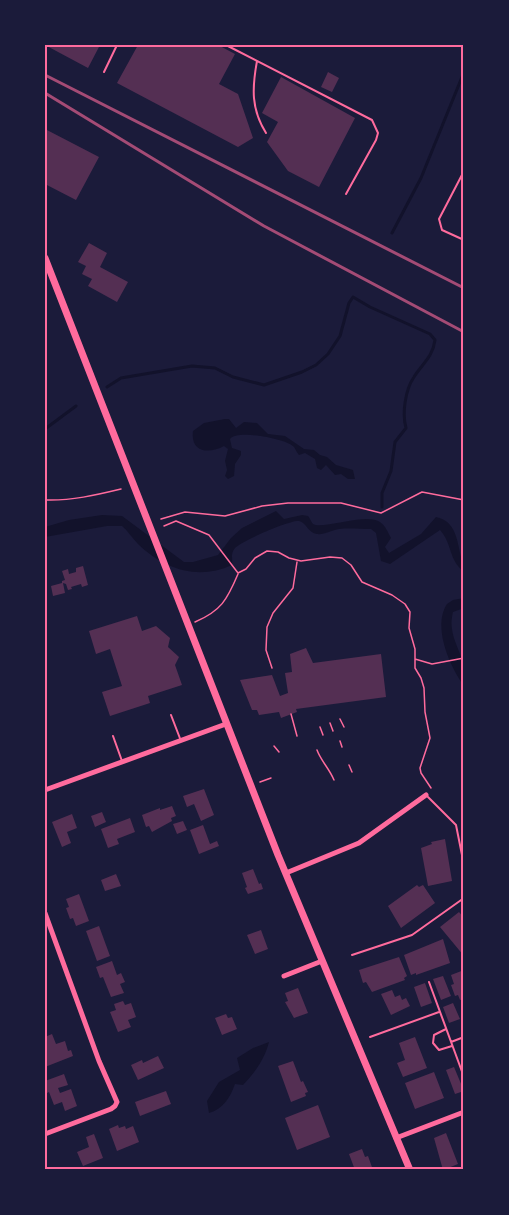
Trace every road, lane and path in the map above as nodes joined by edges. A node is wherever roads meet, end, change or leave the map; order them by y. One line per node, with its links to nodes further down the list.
1 (117, 45): 4 (lane)
2 (226, 45): 3 (lane)
3 (257, 61): 5 (lane); 7 (lane)
4 (104, 72)
5 (266, 133)
6 (464, 171): 8 (lane)
7 (346, 194)
8 (464, 240)
9 (45, 258): 19 (main road)
10 (121, 489): 11 (path)
11 (45, 500)
12 (464, 500): 13 (path)
13 (162, 519)
14 (165, 525): 16 (path)
15 (297, 561): 16 (path); 18 (path); 20 (path)
16 (238, 573): 19 (path)
17 (279, 598): 18 (path)
18 (282, 601): 22 (path)
19 (187, 625): 27 (main road)
20 (414, 658): 21 (path); 47 (path)
21 (464, 658)
22 (272, 668)
23 (291, 714): 33 (path)
24 (171, 715): 34 (lane)
25 (340, 719): 29 (path)
26 (330, 723): 30 (path)
27 (226, 724): 34 (street); 45 (main road)
28 (320, 727): 31 (path)
29 (344, 727)
30 (333, 731)
31 (323, 735)
32 (112, 736): 40 (lane)
33 (297, 736)
34 (181, 741): 40 (street)
35 (340, 741): 37 (path)
36 (274, 746): 39 (path)
37 (342, 747)
38 (317, 750): 44 (path)
39 (279, 752)
40 (123, 762): 46 (street)
41 (349, 765): 42 (path)
42 (352, 772)
43 (271, 778): 45 (path)
44 (334, 780)
45 (251, 786): 50 (main road)
46 (45, 790)
47 (433, 790)
48 (426, 795): 49 (lane); 50 (street)
49 (464, 865)
50 (286, 873): 54 (main road)
51 (464, 898): 53 (lane)
52 (45, 913): 65 (street)
53 (352, 956)
54 (322, 961): 55 (street); 66 (main road)
55 (284, 976)
56 (429, 982): 57 (lane)
57 (439, 1012): 58 (lane); 59 (lane)
58 (446, 1029): 61 (lane); 62 (lane)
59 (370, 1037)
60 (464, 1037): 61 (lane)
61 (451, 1042): 62 (lane)
62 (452, 1046): 63 (lane)
63 (464, 1077)
64 (464, 1112): 66 (street)
65 (45, 1134)
66 (396, 1138): 67 (main road)
67 (410, 1170)

